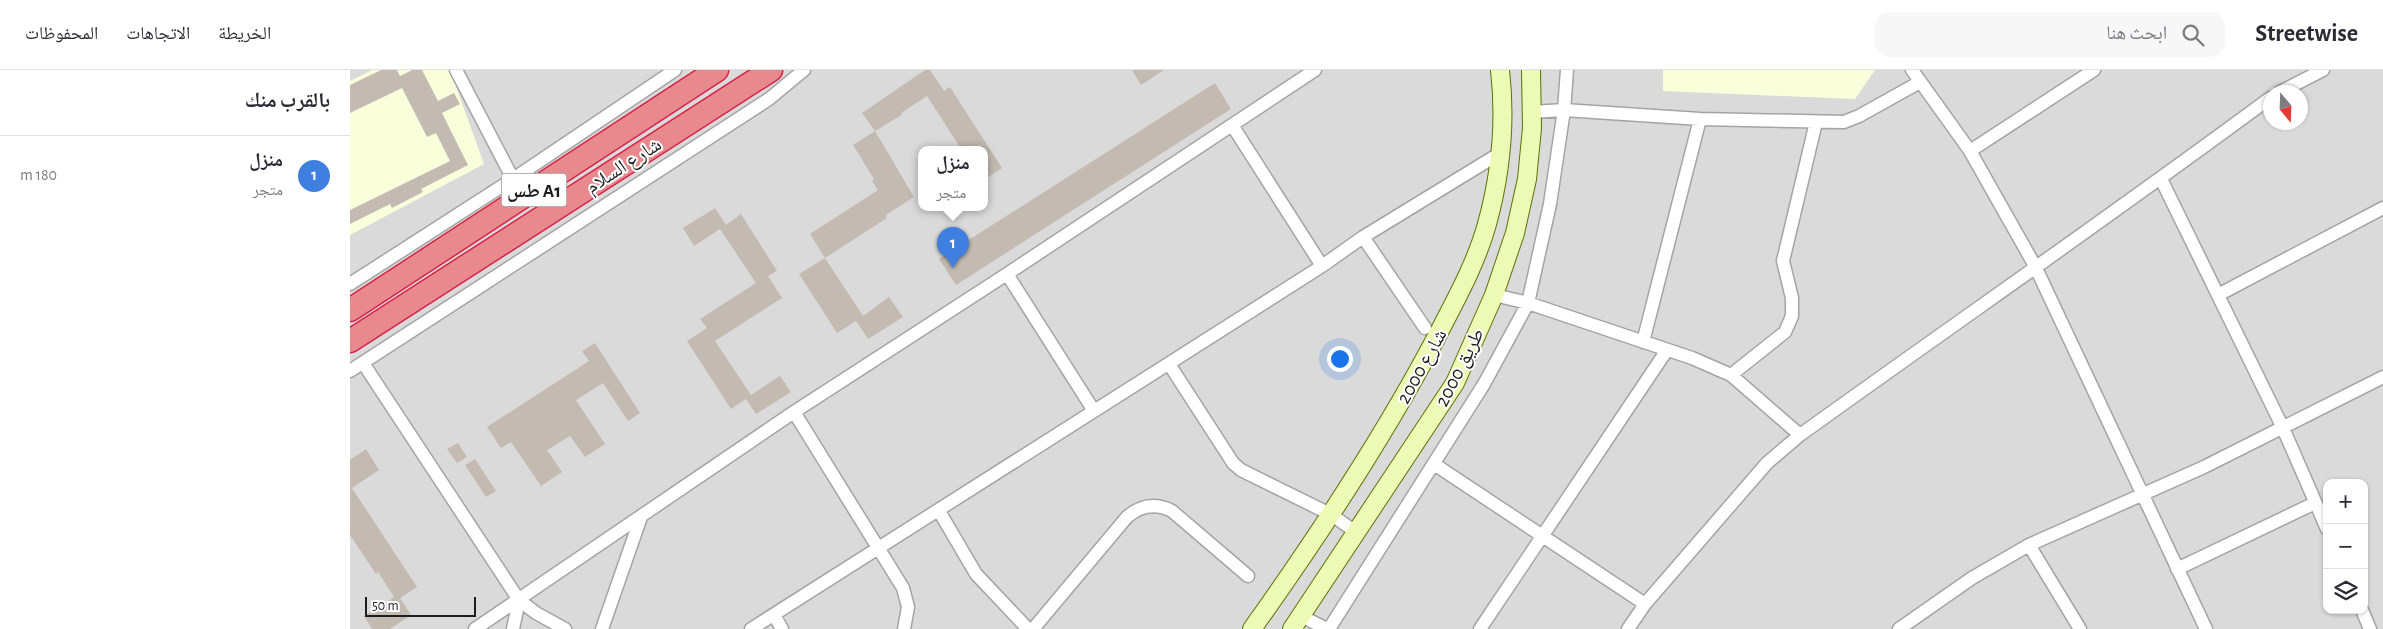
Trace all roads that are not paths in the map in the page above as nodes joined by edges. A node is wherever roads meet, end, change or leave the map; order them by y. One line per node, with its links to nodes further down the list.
1 (456, 70): 23 (street)
2 (675, 70): 23 (street)
3 (718, 70): 34 (highway, شارع السلام / طس A1)
4 (771, 70): 36 (highway, شارع السلام)
5 (804, 70): 39 (street)
6 (1315, 70): 20 (street)
7 (1500, 70): 22 (street, شارع 2000)
8 (1531, 70): 17 (street, طريق 2000)
9 (1567, 70): 16 (street)
10 (1912, 70): 13 (street)
11 (2094, 70): 21 (street)
12 (2320, 70): 14 (street)
13 (1920, 82): 19 (street); 21 (street)
14 (2293, 85)
15 (2263, 103): 24 (street)
16 (1564, 110): 17 (street); 18 (street); 33 (street)
17 (1532, 112): 31 (street, طريق 2000)
18 (1700, 119): 19 (street); 37 (street)
19 (1816, 122): 42 (street)
20 (1232, 125): 27 (street); 29 (street)
21 (1970, 151): 28 (street)
22 (1502, 152): 26 (street); 52 (street, شارع 2000)
23 (512, 179): 30 (street)
24 (2161, 179): 28 (street); 32 (street)
25 (2383, 208): 32 (street)
26 (1363, 237): 27 (street); 35 (street)
27 (1322, 266): 40 (street)
28 (2034, 266): 47 (street); 49 (street)
29 (1007, 274): 44 (street); 45 (street)
30 (350, 284)
31 (1494, 295): 33 (street); 55 (street, طريق 2000)
32 (2218, 295): 46 (street)
33 (1528, 303): 37 (street); 48 (street)
34 (350, 310)
35 (1425, 328)
36 (350, 342)
37 (1643, 342): 38 (street)
38 (1667, 350): 42 (street); 56 (street)
39 (362, 363): 41 (street); 61 (street)
40 (1169, 364): 44 (street); 52 (street)
41 (350, 372)
42 (1731, 375): 47 (street)
43 (2383, 377): 46 (street)
44 (1094, 411): 51 (street)
45 (794, 412): 53 (street); 58 (street)
46 (2283, 428): 49 (street); 50 (street)
47 (1800, 435): 62 (street)
48 (1434, 464): 56 (street); 76 (street)
49 (2141, 494): 57 (street); 59 (street)
50 (2316, 503): 54 (street); 59 (street)
51 (939, 511): 58 (street); 73 (street)
52 (1332, 515): 55 (street); 75 (street, شارع 2000)
53 (641, 517): 61 (street); 69 (street)
54 (2325, 524)
55 (1357, 533): 65 (street, طريق 2000)
56 (1543, 537): 62 (street); 77 (street)
57 (2029, 546): 79 (street); 80 (street)
58 (879, 548): 63 (street); 72 (street)
59 (2177, 569): 81 (street)
60 (1248, 576): 74 (street)
61 (520, 600): 66 (street); 67 (street); 68 (street)
62 (1646, 604): 78 (street)
63 (774, 614): 70 (street); 71 (street)
64 (2364, 614): 82 (street)
65 (1297, 623): 76 (street)
66 (475, 629)
67 (513, 629)
68 (565, 629)
69 (602, 629)
70 (751, 629)
71 (782, 629)
72 (904, 629)
73 (1028, 629)
74 (1032, 629)
75 (1252, 629)
76 (1328, 629)
77 (1480, 629)
78 (1628, 629)
79 (1898, 629)
80 (2080, 629)
81 (2206, 629)
82 (2370, 629)

